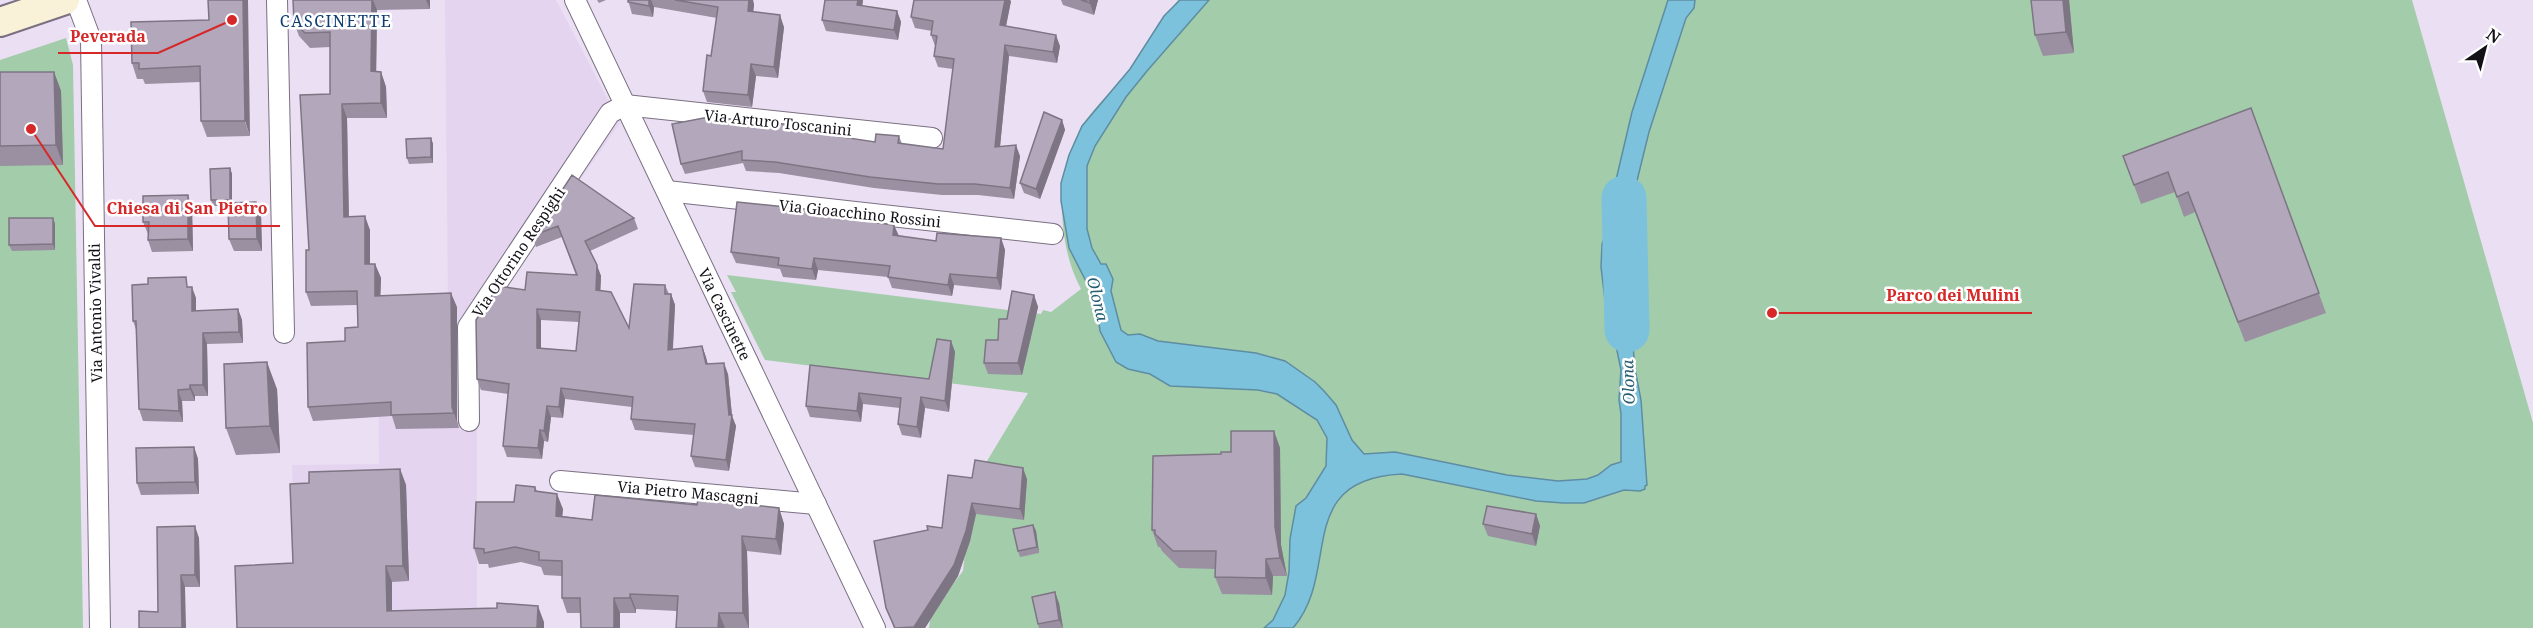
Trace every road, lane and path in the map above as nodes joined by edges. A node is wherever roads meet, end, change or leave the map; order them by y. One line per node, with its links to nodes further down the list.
1 (65, 0): 5 (street)
2 (76, 0): 14 (street, Via Antonio Vivaldi)
3 (277, 0): 10 (street)
4 (575, 0): 6 (street, Via Cascinette)
5 (0, 22)
6 (625, 105): 7 (street, Via Arturo Toscanini); 8 (street, Via Cascinette); 11 (street, Via Ottorino Respighi)
7 (932, 138)
8 (667, 192): 9 (street, Via Gioacchino Rossini); 13 (street, Via Cascinette)
9 (1053, 234)
10 (284, 333)
11 (469, 421)
12 (560, 481): 13 (street, Via Pietro Mascagni)
13 (816, 504): 15 (street, Via Cascinette)
14 (100, 628)
15 (875, 628)

